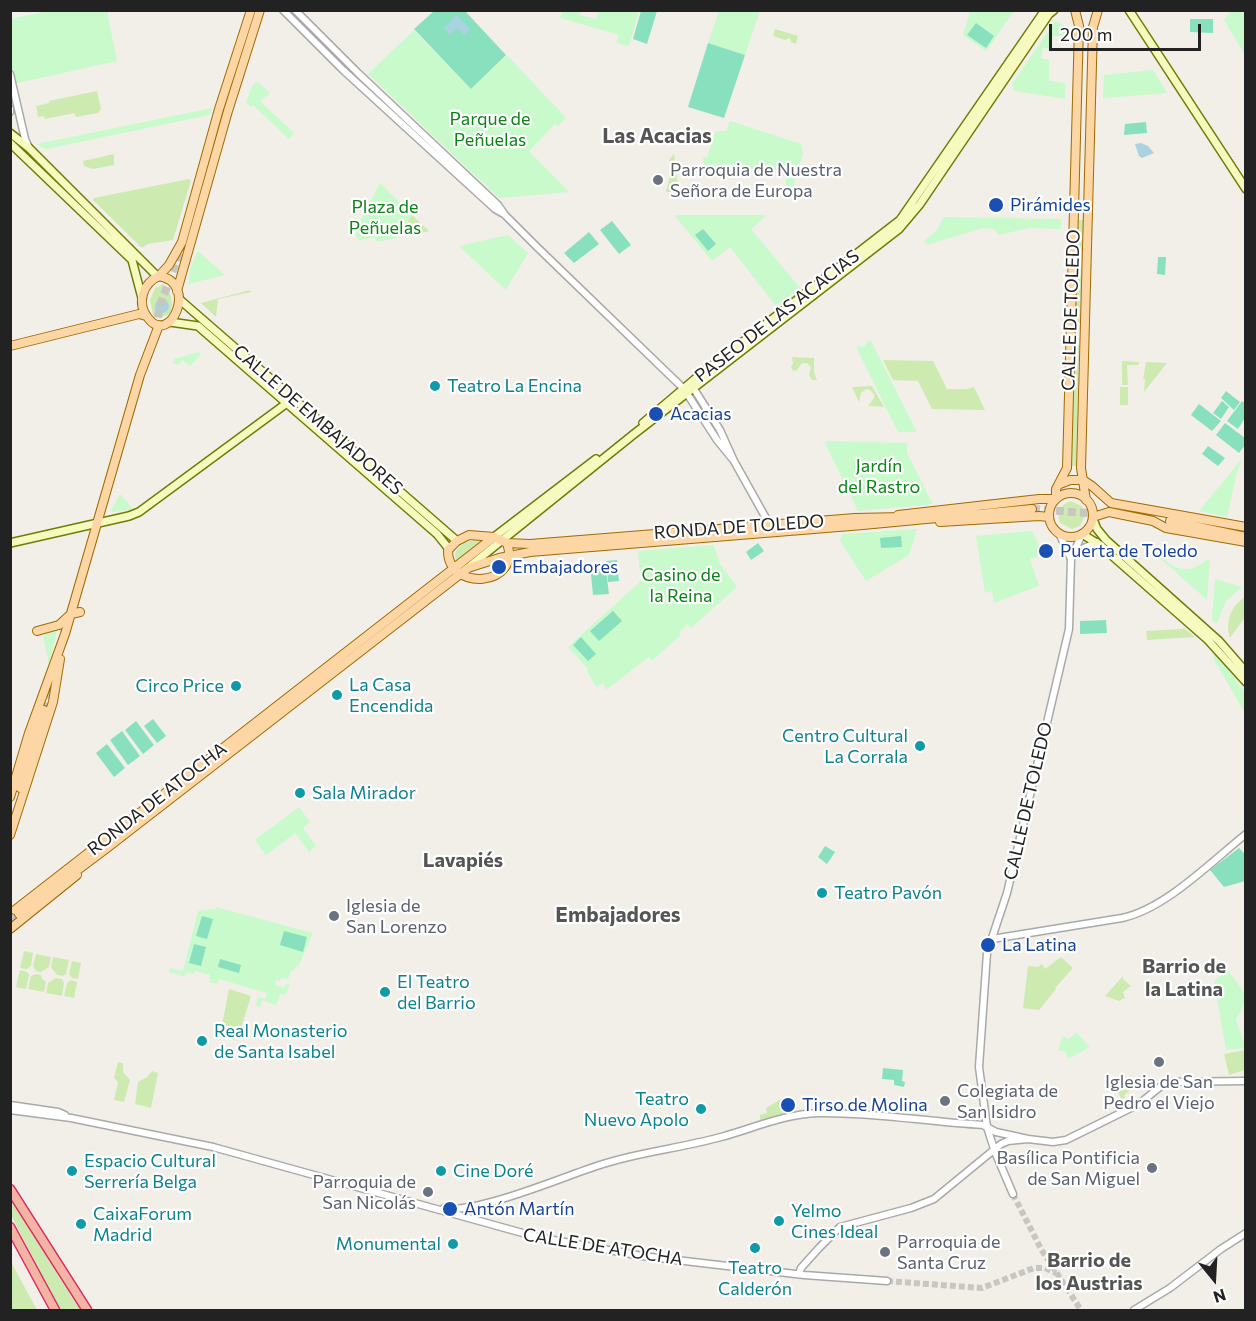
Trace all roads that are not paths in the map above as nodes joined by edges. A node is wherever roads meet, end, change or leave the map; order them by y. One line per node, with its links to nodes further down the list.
1 (250, 10): 17 (main road)
2 (260, 10): 18 (main road)
3 (283, 10): 12 (street)
4 (295, 10): 12 (street)
5 (1045, 10): 26 (main road, PASEO DE LAS ACACIAS)
6 (1054, 10): 25 (main road, PASEO DE LAS ACACIAS)
7 (1075, 10): 30 (main road, CALLE DE TOLEDO)
8 (1098, 10): 29 (main road, CALLE DE TOLEDO)
9 (1123, 10): 10 (main road)
10 (1130, 13): 16 (main road)
11 (10, 74): 15 (street)
12 (385, 103): 26 (street)
13 (10, 133): 15 (main road)
14 (10, 143): 19 (main road)
15 (29, 148): 17 (main road)
16 (1245, 189)
17 (159, 276): 18 (main road); 19 (main road)
18 (178, 295): 22 (main road); 46 (main road, CALLE DE EMBAJADORES)
19 (142, 300): 20 (main road); 21 (main road)
20 (146, 316): 21 (main road); 23 (main road)
21 (122, 318): 24 (main road)
22 (170, 322): 23 (main road); 27 (main road, CALLE DE EMBAJADORES)
23 (159, 325): 38 (main road)
24 (10, 346)
25 (694, 389): 26 (main road, PASEO DE LAS ACACIAS); 28 (street)
26 (686, 392): 28 (street); 45 (main road, PASEO DE LAS ACACIAS); 48 (main road, PASEO DE LAS ACACIAS)
27 (286, 404): 38 (main road); 51 (main road, CALLE DE EMBAJADORES)
28 (734, 461): 41 (street)
29 (1083, 480): 30 (main road); 32 (main road, CALLE DE TOLEDO); 40 (main road)
30 (1058, 486): 31 (main road, CALLE DE TOLEDO)
31 (1056, 499): 32 (main road); 35 (main road); 36 (main road)
32 (1086, 500): 37 (main road)
33 (1032, 509): 34 (main road, RONDA DE TOLEDO)
34 (970, 515): 35 (main road, RONDA DE TOLEDO); 39 (main road, RONDA DE TOLEDO)
35 (855, 518): 41 (main road, RONDA DE TOLEDO)
36 (1049, 518): 39 (main road); 42 (main road)
37 (1093, 518): 43 (main road); 50 (main road); 62 (main road)
38 (97, 523): 47 (main road); 58 (main road)
39 (864, 525): 41 (main road, RONDA DE TOLEDO)
40 (1245, 527)
41 (771, 528): 48 (main road, RONDA DE TOLEDO); 53 (main road, RONDA DE TOLEDO)
42 (1059, 533): 43 (main road); 54 (street, CALLE DE TOLEDO)
43 (1082, 534): 49 (main road); 52 (street, CALLE DE TOLEDO)
44 (1245, 535): 44 (main road)
45 (494, 537): 46 (main road); 48 (main road); 56 (main road, PASEO DE LAS ACACIAS)
46 (457, 541): 51 (main road)
47 (14, 542)
48 (505, 542): 53 (main road); 55 (main road, PASEO DE LAS ACACIAS)
49 (1097, 542): 52 (street); 63 (main road)
50 (1245, 542)
51 (449, 549): 56 (main road)
52 (1074, 552): 54 (street, CALLE DE TOLEDO)
53 (511, 555): 55 (main road, RONDA DE TOLEDO); 57 (main road)
54 (1071, 559): 72 (street, CALLE DE TOLEDO)
55 (468, 568): 57 (main road)
56 (453, 569): 57 (main road); 64 (main road, PASEO DE LAS ACACIAS)
57 (461, 574): 64 (main road)
58 (74, 604): 59 (main road); 59 (main road)
59 (71, 614): 60 (main road); 61 (main road)
60 (37, 631)
61 (64, 636): 66 (main road); 69 (main road)
62 (1245, 672)
63 (1245, 682)
64 (301, 692): 70 (main road, RONDA DE ATOCHA); 70 (main road, RONDA DE ATOCHA)
65 (44, 711): 67 (main road)
66 (10, 797)
67 (10, 821)
68 (1245, 834): 72 (street)
69 (10, 835)
70 (107, 848): 71 (main road, RONDA DE ATOCHA)
71 (10, 928)
72 (992, 940): 77 (street, CALLE DE TOLEDO)
73 (1245, 1081): 78 (street)
74 (10, 1105): 76 (street, CALLE DE ATOCHA)
75 (10, 1110): 76 (street, CALLE DE ATOCHA)
76 (71, 1118): 81 (street, CALLE DE ATOCHA)
77 (987, 1127): 78 (street); 79 (street, CALLE DE TOLEDO); 81 (street, CALLE DE ATOCHA)
78 (1028, 1139): 79 (street)
79 (995, 1148): 82 (street, CALLE DE TOLEDO); 85 (street)
80 (10, 1189): 88 (highway)
81 (382, 1193): 85 (street, CALLE DE ATOCHA)
82 (1013, 1194)
83 (10, 1227): 87 (highway)
84 (1245, 1233): 89 (street)
85 (799, 1274): 86 (street, CALLE DE ATOCHA)
86 (887, 1281)
87 (55, 1311)
88 (87, 1311)
89 (1134, 1311)

